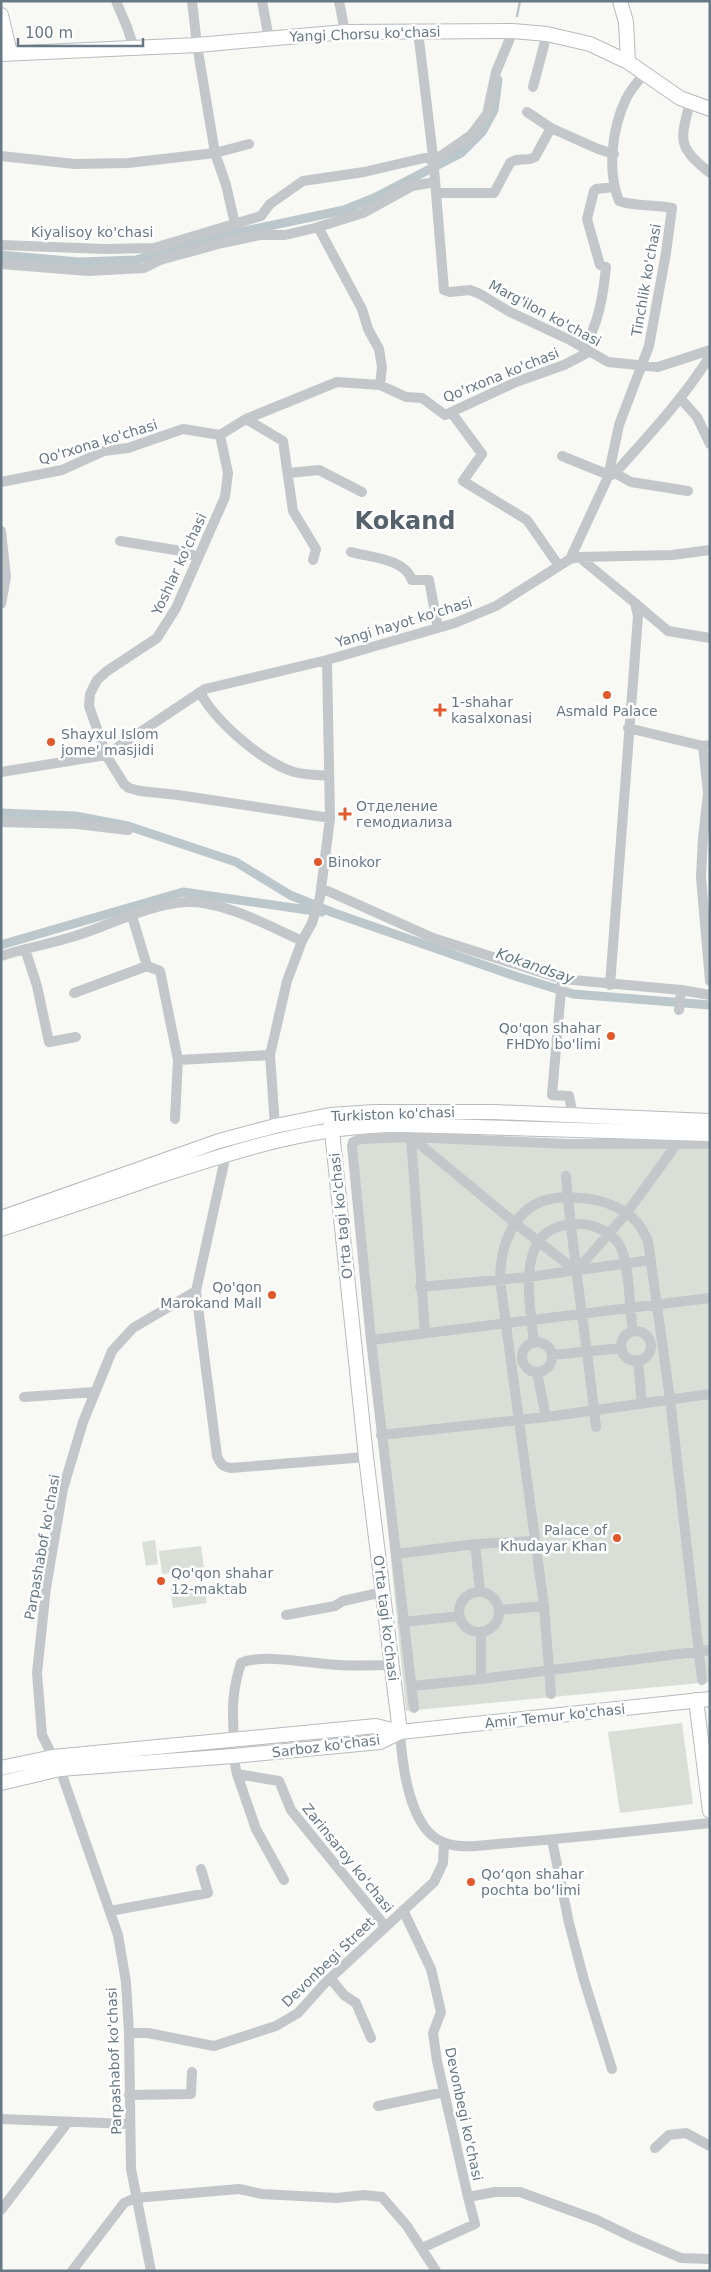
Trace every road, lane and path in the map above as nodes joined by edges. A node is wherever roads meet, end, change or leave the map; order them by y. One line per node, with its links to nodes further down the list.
1 (116, 1): 15 (street)
2 (192, 1): 14 (street)
3 (262, 1): 13 (street)
4 (339, 1): 11 (street)
5 (620, 1): 8 (main road)
6 (627, 1): 8 (street)
7 (1, 15): 16 (main road)
8 (626, 22): 17 (main road)
9 (418, 31): 10 (main road, Yangi Chorsu ko'chasi); 11 (main road, Yangi Chorsu ko'chasi); 28 (street, Marg'ilon ko'chasi)
10 (513, 31): 12 (main road, Yangi Chorsu ko'chasi); 28 (street)
11 (345, 32): 13 (main road, Yangi Chorsu ko'chasi)
12 (547, 34): 17 (main road, Yangi Chorsu ko'chasi); 19 (street)
13 (269, 39): 14 (main road, Yangi Chorsu ko'chasi)
14 (197, 45): 15 (main road, Yangi Chorsu ko'chasi); 25 (street)
15 (134, 48): 16 (main road, Yangi Chorsu ko'chasi)
16 (6, 53)
17 (628, 62): 18 (main road, Yangi Chorsu ko'chasi)
18 (644, 74): 20 (main road, Yangi Chorsu ko'chasi); 26 (street)
19 (533, 86)
20 (690, 102): 21 (main road, Yangi Chorsu ko'chasi); 29 (street)
21 (710, 109)
22 (527, 112): 23 (street)
23 (551, 128): 26 (street); 32 (street)
24 (249, 144): 25 (street)
25 (215, 153): 27 (street); 33 (street)
26 (614, 154): 31 (street)
27 (1, 156)
28 (432, 159): 30 (street, Marg'ilon ko'chasi); 33 (street, Kiyalisoy ko'chasi)
29 (710, 173)
30 (434, 178): 32 (street, Marg'ilon ko'chasi); 34 (street)
31 (614, 187): 37 (street); 40 (street, Tinchlik ko'chasi)
32 (436, 193): 37 (street, Marg'ilon ko'chasi)
33 (235, 224): 35 (street, Kiyalisoy ko'chasi)
34 (317, 228): 36 (street); 41 (street)
35 (1, 244)
36 (1, 264)
37 (586, 350): 40 (street, Marg'ilon ko'chasi); 43 (street, Qo'rxona ko'chasi)
38 (710, 350): 40 (street, Marg'ilon ko'chasi)
39 (710, 356): 42 (street)
40 (641, 366): 49 (street)
41 (380, 384): 43 (street, Qo'rxona ko'chasi); 44 (street, Qo'rxona ko'chasi)
42 (680, 398): 46 (street); 49 (street)
43 (451, 412): 60 (street)
44 (246, 419): 45 (street, Qo'rxona ko'chasi); 48 (street)
45 (220, 435): 50 (street, Qo'rxona ko'chasi); 57 (street, Yoshlar ko'chasi)
46 (710, 444)
47 (562, 456): 49 (street)
48 (289, 473): 52 (street); 59 (street)
49 (611, 475): 51 (street); 58 (street)
50 (1, 482)
51 (688, 491)
52 (362, 492)
53 (1, 531): 62 (street)
54 (120, 541): 57 (street)
55 (710, 550): 58 (street)
56 (351, 552): 63 (street)
57 (198, 557): 69 (street, Yoshlar ko'chasi)
58 (575, 558): 60 (street, Yangi hayot ko'chasi); 61 (street)
59 (314, 560)
60 (559, 566): 63 (street, Yangi hayot ko'chasi)
61 (634, 603): 64 (street); 67 (street)
62 (1, 604)
63 (438, 628): 65 (street, Yangi hayot ko'chasi)
64 (710, 638)
65 (327, 660): 66 (street, Yangi hayot ko'chasi); 72 (street)
66 (200, 692): 69 (street, Yangi hayot ko'chasi); 72 (street)
67 (628, 728): 68 (street); 85 (street)
68 (707, 745): 71 (street)
69 (106, 755): 70 (street, Yangi hayot ko'chasi); 73 (street, Yoshlar ko'chasi)
70 (1, 772)
71 (707, 773): 77 (street)
72 (329, 776): 73 (street)
73 (330, 818): 76 (street)
74 (1, 822): 75 (street)
75 (128, 830)
76 (320, 892): 79 (street); 83 (street)
77 (707, 905): 84 (street)
78 (132, 916): 79 (street); 80 (street); 82 (street)
79 (302, 941): 91 (street)
80 (25, 949): 81 (street); 90 (street)
81 (1, 956)
82 (147, 966): 87 (street); 92 (street)
83 (562, 979): 85 (street); 93 (street)
84 (710, 981)
85 (610, 985): 86 (street)
86 (681, 990): 88 (street); 89 (street)
87 (74, 993)
88 (710, 995)
89 (680, 1010)
90 (76, 1037)
91 (270, 1055): 92 (street); 97 (street)
92 (178, 1060): 94 (street)
93 (573, 1115): 95 (main road, Turkiston ko'chasi); 96 (main road, Turkiston ko'chasi)
94 (175, 1120)
95 (710, 1121)
96 (331, 1122): 97 (main road, Turkiston ko'chasi); 98 (main road, Turkiston ko'chasi); 102 (main road, Turkiston ko'chasi); 144 (main road, O'rta tagi ko'chasi)
97 (275, 1126): 106 (main road, Turkiston ko'chasi)
98 (710, 1134)
99 (411, 1137): 101 (street); 107 (street); 117 (street); 127 (street)
100 (710, 1144): 101 (street)
101 (676, 1145): 105 (street)
102 (226, 1154): 109 (main road, Turkiston ko'chasi); 118 (street)
103 (566, 1176): 104 (street)
104 (568, 1197): 105 (street); 107 (street); 108 (street)
105 (626, 1214): 110 (street); 112 (street)
106 (1, 1218)
107 (515, 1223): 111 (street); 116 (street)
108 (572, 1224): 110 (street); 111 (street); 114 (street)
109 (1, 1229)
110 (607, 1234): 113 (street); 114 (street)
111 (539, 1242): 114 (street); 115 (street)
112 (651, 1260): 113 (street); 120 (street)
113 (625, 1264): 114 (street); 121 (street)
114 (576, 1271): 115 (street); 122 (street)
115 (528, 1276): 116 (street); 123 (street)
116 (500, 1280): 117 (street); 124 (street)
117 (420, 1287): 126 (street)
118 (196, 1291): 134 (street, Parpashabof ko'chasi); 144 (street)
119 (710, 1298): 120 (street)
120 (656, 1305): 121 (street); 137 (street)
121 (629, 1308): 122 (street); 125 (street)
122 (581, 1313): 123 (street); 130 (street)
123 (532, 1320): 124 (street); 128 (street)
124 (507, 1324): 126 (street); 141 (street)
125 (633, 1331): 129 (street); 132 (street)
126 (425, 1333): 127 (street)
127 (371, 1340): 143 (street)
128 (534, 1343): 131 (street); 133 (street)
129 (622, 1348): 130 (street); 132 (street)
130 (588, 1352): 131 (street); 139 (street)
131 (552, 1356): 133 (street)
132 (638, 1360): 138 (street)
133 (537, 1372): 140 (street)
134 (95, 1392): 136 (street); 169 (street, Parpashabof ko'chasi)
135 (710, 1394): 137 (street)
136 (24, 1397)
137 (670, 1399): 138 (street); 157 (street)
138 (642, 1404): 139 (street)
139 (594, 1410): 140 (street); 142 (street)
140 (546, 1416): 141 (street)
141 (519, 1420): 143 (street); 145 (street)
142 (596, 1428)
143 (381, 1435): 147 (street)
144 (366, 1457): 148 (main road, O'rta tagi ko'chasi)
145 (535, 1541): 146 (street); 150 (street)
146 (475, 1544): 147 (street); 149 (street)
147 (396, 1554): 154 (street)
148 (383, 1592): 152 (street); 158 (main road, O'rta tagi ko'chasi)
149 (480, 1592): 151 (street); 153 (street)
150 (544, 1606): 151 (street); 159 (street)
151 (499, 1610): 155 (street)
152 (286, 1615)
153 (460, 1616): 154 (street); 155 (street)
154 (403, 1622): 162 (street)
155 (482, 1632): 160 (street)
156 (710, 1650): 157 (street)
157 (698, 1651): 159 (street); 161 (street)
158 (392, 1665): 166 (main road, O'rta tagi ko'chasi); 167 (street)
159 (548, 1670): 160 (street); 163 (street)
160 (481, 1680): 162 (street)
161 (702, 1680)
162 (412, 1686): 165 (street)
163 (551, 1694)
164 (703, 1700): 166 (main road, Amir Temur ko'chasi); 173 (main road)
165 (414, 1708)
166 (400, 1732): 167 (main road, Sarboz ko'chasi); 168 (main road, Sarboz ko'chasi); 176 (street, O'rta tagi ko'chasi)
167 (234, 1739): 169 (main road, Sarboz ko'chasi)
168 (233, 1756): 169 (main road, Sarboz ko'chasi); 171 (street)
169 (56, 1763): 170 (main road, Sarboz ko'chasi); 172 (main road, Sarboz ko'chasi); 180 (street, Parpashabof ko'chasi)
170 (1, 1768)
171 (237, 1774): 178 (street); 181 (street, Zarinsaroy ko'chasi)
172 (1, 1783)
173 (710, 1810)
174 (710, 1823): 175 (street)
175 (552, 1840): 176 (street); 185 (street)
176 (444, 1843): 179 (street, Devonbegi Street)
177 (201, 1869): 180 (street)
178 (284, 1880)
179 (403, 1910): 181 (street, Devonbegi Street); 187 (street, Devonbegi ko'chasi)
180 (110, 1911): 183 (street, Parpashabof ko'chasi)
181 (385, 1926): 182 (street, Devonbegi Street)
182 (330, 1978): 183 (street, Devonbegi Street); 184 (street)
183 (129, 2033): 188 (street, Parpashabof ko'chasi)
184 (371, 2038)
185 (612, 2069)
186 (192, 2072): 188 (street)
187 (444, 2092): 189 (street); 195 (street, Devonbegi ko'chasi)
188 (129, 2095): 192 (street, Parpashabof ko'chasi)
189 (378, 2106)
190 (1, 2119): 191 (street)
191 (68, 2122): 192 (street); 197 (street)
192 (129, 2124): 196 (street, Parpashabof ko'chasi)
193 (710, 2146): 194 (street)
194 (655, 2148)
195 (468, 2197): 198 (street); 199 (street, Devonbegi ko'chasi)
196 (135, 2198): 198 (street); 200 (street); 201 (street, Parpashabof ko'chasi)
197 (1, 2210)
198 (422, 2248): 202 (street)
199 (710, 2259)
200 (72, 2271)
201 (151, 2271)
202 (436, 2271)

